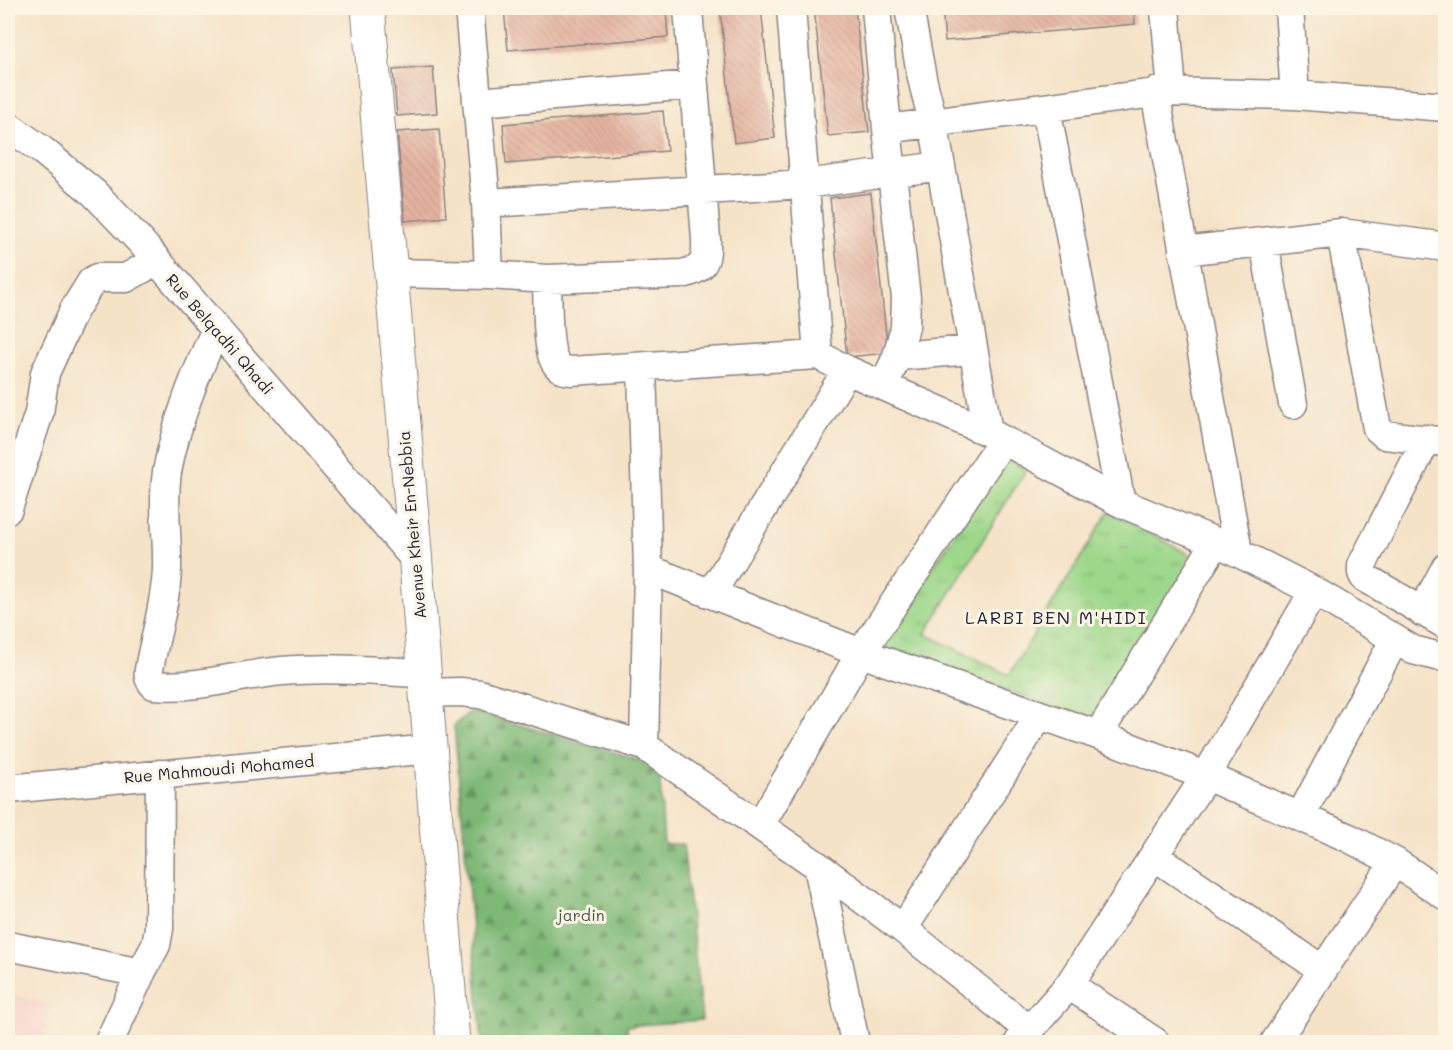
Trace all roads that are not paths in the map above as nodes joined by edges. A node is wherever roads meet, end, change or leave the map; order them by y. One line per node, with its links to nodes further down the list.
1 (368, 8): 28 (main road, Avenue Kheir En-Nebbia)
2 (469, 8): 12 (street)
3 (688, 8): 9 (street)
4 (791, 8): 20 (street)
5 (876, 8): 17 (street)
6 (909, 8): 15 (street)
7 (1165, 8): 10 (street)
8 (1289, 8): 11 (street)
9 (694, 85): 12 (street); 21 (street)
10 (1164, 92): 11 (street); 14 (street); 26 (street)
11 (1295, 95): 13 (street)
12 (477, 102): 22 (street)
13 (1446, 107)
14 (1046, 108): 15 (street); 42 (street)
15 (933, 122): 17 (street); 18 (street)
16 (8, 126): 27 (street, Rue Belqadhi Qhadi)
17 (887, 129): 19 (street)
18 (940, 166): 19 (street); 32 (street)
19 (891, 172): 20 (street); 34 (street)
20 (805, 184): 21 (street); 33 (street)
21 (702, 190): 22 (street); 30 (street)
22 (486, 203): 29 (street)
23 (1341, 233): 24 (street); 25 (street); 40 (street)
24 (1264, 242): 26 (street); 38 (street)
25 (1446, 247)
26 (1183, 251): 44 (street)
27 (156, 261): 31 (street, Rue Belqadhi Qhadi); 41 (street)
28 (391, 273): 29 (street); 45 (main road, Avenue Kheir En-Nebbia)
29 (489, 275): 30 (street)
30 (547, 279): 35 (street)
31 (216, 329): 45 (street, Rue Belqadhi Qhadi); 54 (street)
32 (973, 351): 34 (street); 39 (street)
33 (818, 355): 35 (street); 36 (street)
34 (897, 356): 37 (street)
35 (642, 367): 47 (street)
36 (847, 370): 37 (street); 49 (street)
37 (884, 386): 39 (street)
38 (1293, 404)
39 (995, 436): 42 (street); 52 (street)
40 (1436, 440): 50 (street)
41 (14, 468): 43 (street)
42 (1121, 503): 44 (street)
43 (8, 508)
44 (1227, 547): 48 (street); 56 (street)
45 (415, 559): 54 (main road, Avenue Kheir En-Nebbia)
46 (1446, 567): 50 (street)
47 (648, 569): 49 (street); 57 (street)
48 (1314, 591): 51 (street); 60 (street)
49 (711, 594): 52 (street)
50 (1434, 618)
51 (1395, 639): 53 (street); 62 (street)
52 (861, 653): 55 (street); 63 (street)
53 (1446, 656)
54 (425, 683): 57 (street); 58 (main road, Avenue Kheir En-Nebbia)
55 (1040, 715): 56 (street); 68 (street)
56 (1098, 735): 60 (street)
57 (644, 746): 63 (street)
58 (431, 749): 59 (street, Rue Mahmoudi Mohamed); 75 (main road, Avenue Kheir En-Nebbia)
59 (160, 774): 61 (street, Rue Mahmoudi Mohamed); 71 (street)
60 (1206, 776): 62 (street); 64 (street)
61 (8, 789)
62 (1300, 817): 65 (street)
63 (760, 825): 66 (street)
64 (1154, 856): 70 (street); 72 (street)
65 (1395, 862): 67 (street); 70 (street)
66 (818, 866): 68 (street); 76 (street)
67 (1446, 896)
68 (903, 929): 73 (street)
69 (8, 946): 71 (street)
70 (1323, 970): 78 (street)
71 (141, 973): 74 (street)
72 (1069, 985): 73 (street); 77 (street)
73 (1024, 1036)
74 (109, 1042)
75 (453, 1042)
76 (855, 1042)
77 (1155, 1042)
78 (1275, 1042)

